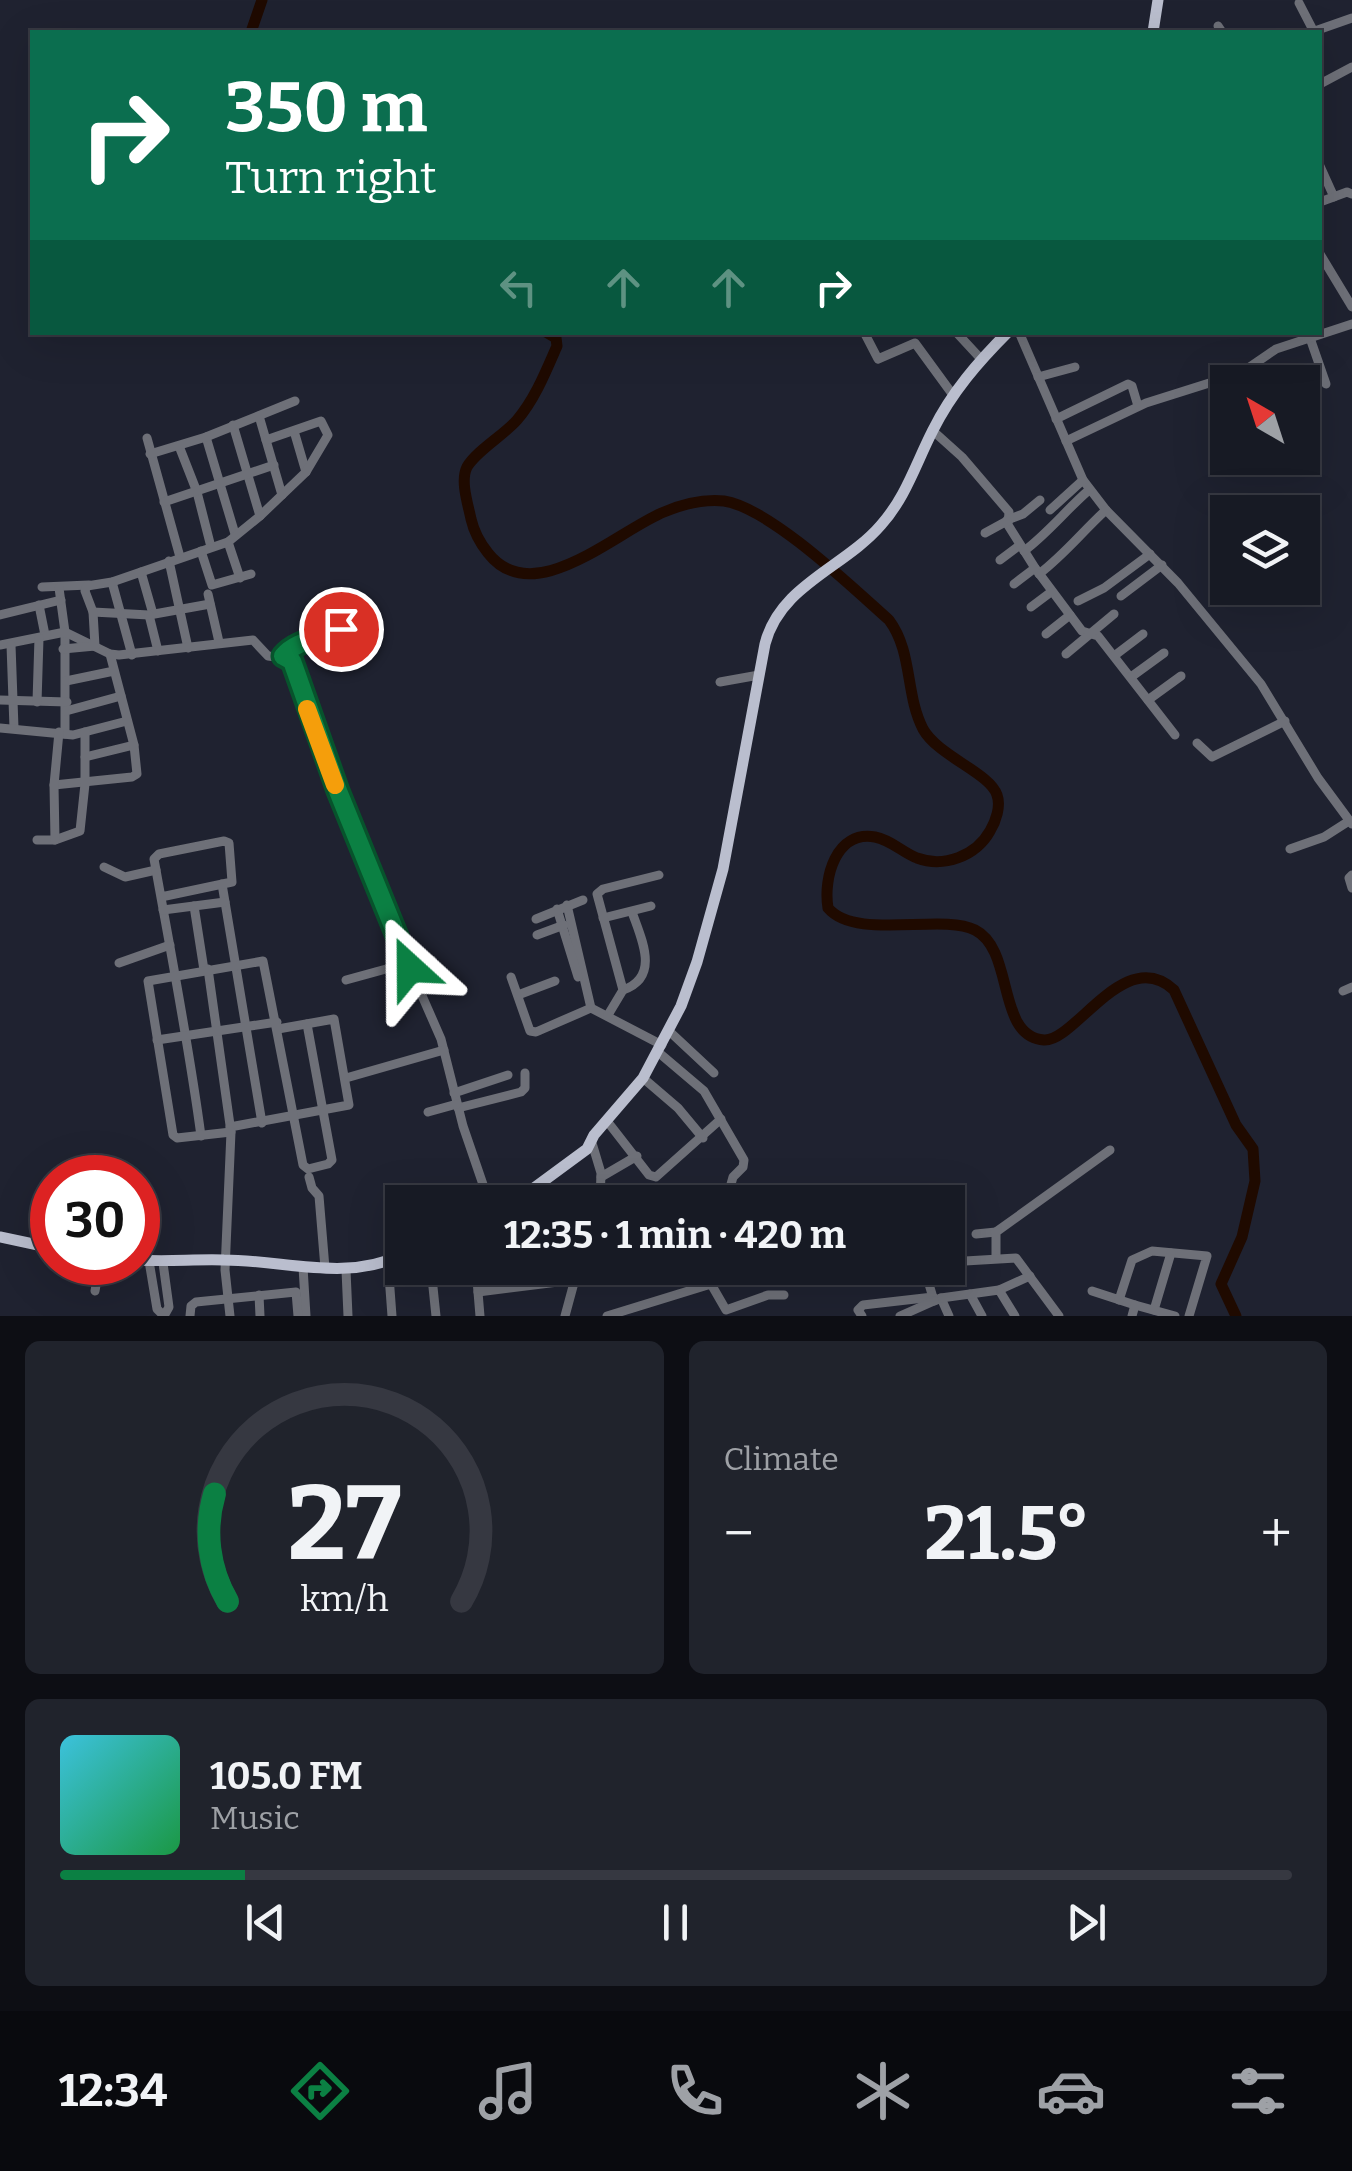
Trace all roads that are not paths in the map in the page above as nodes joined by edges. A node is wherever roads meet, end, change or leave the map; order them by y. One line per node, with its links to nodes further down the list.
1 (1158, 0): 4 (main road)
2 (1299, 3): 5 (street)
3 (1352, 18): 6 (street)
4 (1153, 30)
5 (1312, 30)
6 (1319, 30)
7 (1352, 67): 8 (street)
8 (1322, 83)
9 (1322, 170): 11 (street)
10 (1352, 194): 11 (street)
11 (1334, 197): 12 (street)
12 (1322, 201)
13 (1322, 257): 14 (street)
14 (1352, 307)
15 (1352, 324): 16 (street)
16 (1322, 334)
17 (866, 335): 27 (street)
18 (959, 335): 23 (street)
19 (1005, 335): 23 (main road)
20 (1020, 335): 25 (street)
21 (1319, 335): 22 (street)
22 (1310, 338): 26 (street); 29 (street)
23 (981, 360): 27 (main road)
24 (1075, 367): 25 (street)
25 (1038, 377): 31 (street)
26 (1326, 384)
27 (953, 395): 33 (main road)
28 (294, 401): 30 (street)
29 (1138, 406): 31 (street); 38 (street)
30 (259, 416): 32 (street); 37 (street)
31 (1056, 419): 38 (street)
32 (233, 426): 35 (street); 45 (street)
33 (932, 430): 55 (street); 106 (main road)
34 (294, 431): 37 (street); 40 (street); 42 (street)
35 (206, 436): 39 (street); 46 (street)
36 (147, 438): 41 (street)
37 (266, 440): 43 (street)
38 (1066, 441): 47 (street)
39 (178, 446): 41 (street); 48 (street)
40 (321, 452): 42 (street); 44 (street)
41 (150, 454): 51 (street)
42 (302, 458): 44 (street)
43 (274, 465): 45 (street); 49 (street)
44 (306, 472): 49 (street)
45 (248, 476): 46 (street); 54 (street)
46 (223, 483): 48 (street); 57 (street)
47 (1086, 485): 52 (street); 53 (street); 58 (street)
48 (197, 492): 51 (street); 59 (street)
49 (282, 495): 54 (street)
50 (1040, 500): 55 (street)
51 (164, 502): 61 (street)
52 (1050, 510)
53 (1106, 510): 60 (street); 65 (street)
54 (260, 516): 57 (street)
55 (1007, 520): 56 (street); 58 (street)
56 (985, 533)
57 (232, 538): 59 (street); 68 (street)
58 (1022, 548): 62 (street); 65 (street)
59 (206, 549): 61 (street); 68 (street)
60 (1150, 554): 64 (street); 77 (street)
61 (180, 557): 63 (street)
62 (1000, 560)
63 (169, 561): 66 (street); 80 (street)
64 (1162, 565): 75 (street); 118 (street)
65 (1037, 571): 70 (street); 74 (street)
66 (141, 572): 69 (street); 84 (street)
67 (251, 574): 68 (street)
68 (240, 578)
69 (112, 582): 71 (street); 83 (street)
70 (1014, 584)
71 (90, 585): 73 (street); 81 (street)
72 (42, 588): 73 (street)
73 (58, 588): 76 (street)
74 (1051, 592): 79 (street); 86 (street)
75 (1121, 596)
76 (61, 600): 78 (street); 88 (street)
77 (1078, 600)
78 (39, 605): 82 (street); 92 (street)
79 (1031, 607)
80 (181, 610): 84 (street); 93 (street); 96 (street)
81 (93, 612): 83 (street); 95 (street)
82 (0, 614)
83 (121, 614): 84 (street); 102 (street)
84 (151, 614): 98 (street)
85 (1114, 614): 90 (street)
86 (1070, 615): 89 (street); 90 (street)
87 (348, 623): 103 (street)
88 (65, 632): 92 (street); 95 (street); 97 (street)
89 (1046, 634)
90 (1089, 634): 101 (street); 104 (street)
91 (1143, 634): 104 (street)
92 (42, 637): 94 (street); 115 (street)
93 (219, 642): 96 (street); 103 (street)
94 (6, 645): 113 (street)
95 (94, 646): 97 (street); 100 (street)
96 (188, 648): 98 (street)
97 (63, 649): 109 (street)
98 (158, 651): 102 (street)
99 (1164, 653): 108 (street)
100 (110, 654): 102 (street); 105 (street)
101 (1066, 654)
102 (132, 655)
103 (283, 656): 155 (street)
104 (1114, 656): 108 (street)
105 (114, 671): 109 (street); 111 (street)
106 (759, 675): 110 (street); 169 (main road)
107 (1181, 676): 114 (street)
108 (1132, 678): 114 (street)
109 (66, 681): 116 (street)
110 (720, 682)
111 (121, 696): 116 (street); 117 (street)
112 (0, 700): 113 (street)
113 (13, 700): 115 (street); 120 (street)
114 (1148, 700): 123 (street)
115 (38, 702): 116 (street)
116 (66, 706): 122 (street)
117 (127, 721): 121 (street); 125 (street)
118 (1285, 721): 124 (street); 129 (street)
119 (0, 728): 120 (street)
120 (14, 728): 122 (street)
121 (85, 732): 122 (street); 126 (street)
122 (62, 733): 128 (street)
123 (1174, 735)
124 (1197, 743)
125 (134, 746): 126 (street); 127 (street)
126 (85, 757): 127 (street)
127 (85, 784): 128 (street); 131 (street)
128 (54, 785): 131 (street)
129 (1351, 823): 132 (street)
130 (37, 840): 131 (street)
131 (55, 840)
132 (1290, 848)
133 (104, 868): 134 (street)
134 (156, 870): 137 (street); 139 (street)
135 (658, 875): 147 (street)
136 (1352, 876): 138 (street)
137 (222, 884): 139 (street); 141 (street)
138 (1352, 888)
139 (161, 897): 145 (street)
140 (583, 900): 144 (street)
141 (225, 902): 142 (street); 154 (street)
142 (194, 906): 145 (street); 156 (street)
143 (651, 906): 146 (street)
144 (562, 907): 148 (street); 149 (street); 163 (street)
145 (164, 910): 151 (street)
146 (632, 912): 147 (street); 161 (street)
147 (602, 918): 161 (street)
148 (536, 919)
149 (564, 925): 150 (street); 163 (street)
150 (537, 935)
151 (170, 944): 153 (street); 157 (street)
152 (432, 960): 155 (street)
153 (119, 962)
154 (236, 965): 156 (street); 166 (street); 167 (street)
155 (409, 965): 159 (street); 173 (street)
156 (206, 969): 157 (street); 168 (street)
157 (176, 974): 170 (street); 171 (street)
158 (511, 977): 162 (street)
159 (346, 980)
160 (555, 981): 162 (street)
161 (623, 990): 164 (street)
162 (518, 994): 163 (street)
163 (590, 1008): 164 (street)
164 (608, 1015): 172 (street)
165 (307, 1024): 167 (street); 177 (street); 180 (street)
166 (248, 1026): 167 (street); 168 (street); 185 (street)
167 (277, 1026): 182 (street)
168 (218, 1031): 170 (street); 186 (street)
169 (669, 1032): 172 (main road); 175 (street)
170 (188, 1036): 171 (street); 188 (street)
171 (157, 1040): 188 (street)
172 (660, 1048): 178 (main road); 183 (street)
173 (444, 1050): 177 (street); 179 (street)
174 (525, 1073): 179 (street)
175 (714, 1073)
176 (508, 1075): 179 (street)
177 (346, 1078): 180 (street)
178 (642, 1078): 184 (main road); 189 (street)
179 (456, 1102): 181 (street); 195 (street)
180 (322, 1112): 182 (street); 182 (street)
181 (428, 1112)
182 (292, 1118): 185 (street)
183 (721, 1119): 189 (street); 198 (street)
184 (607, 1120): 187 (main road); 191 (street)
185 (262, 1123): 186 (street)
186 (231, 1130): 188 (street); 205 (street)
187 (594, 1135): 192 (main road); 194 (street)
188 (201, 1136)
189 (703, 1138): 191 (street)
190 (1110, 1150): 199 (street)
191 (637, 1156): 194 (street)
192 (572, 1161): 194 (street); 196 (main road)
193 (309, 1177): 210 (street)
194 (600, 1180): 197 (street)
195 (484, 1185)
196 (539, 1185)
197 (600, 1185)
198 (731, 1185)
199 (996, 1232): 200 (street); 204 (street)
200 (976, 1234)
201 (0, 1237): 202 (main road)
202 (30, 1243)
203 (1171, 1253): 230 (street); 232 (street); 253 (street)
204 (996, 1258): 206 (street); 212 (street)
205 (226, 1260): 207 (main road); 209 (main road); 228 (street)
206 (965, 1261)
207 (162, 1262): 234 (street)
208 (385, 1263): 211 (main road)
209 (303, 1267): 210 (main road); 239 (street)
210 (324, 1268): 211 (main road)
211 (346, 1270): 240 (street)
212 (1030, 1276): 221 (street); 251 (street)
213 (96, 1285): 223 (street)
214 (150, 1285): 234 (street)
215 (390, 1285): 241 (street)
216 (433, 1285): 242 (street)
217 (477, 1285): 224 (street)
218 (534, 1285): 224 (street)
219 (573, 1285): 244 (street)
220 (933, 1285): 229 (street)
221 (999, 1290): 226 (street); 250 (street)
222 (1092, 1290): 230 (street)
223 (95, 1292)
224 (478, 1292): 243 (street)
225 (259, 1294): 228 (street); 237 (street); 238 (street)
226 (970, 1294): 229 (street); 249 (street)
227 (784, 1295): 233 (street)
228 (228, 1299): 235 (street); 236 (street)
229 (936, 1299): 246 (street); 247 (street); 248 (street)
230 (1119, 1300): 231 (street)
231 (1133, 1310): 232 (street)
232 (1154, 1310): 252 (street)
233 (739, 1311): 245 (street)
234 (164, 1316)
235 (190, 1316)
236 (230, 1316)
237 (260, 1316)
238 (298, 1316)
239 (306, 1316)
240 (348, 1316)
241 (392, 1316)
242 (436, 1316)
243 (480, 1316)
244 (566, 1316)
245 (607, 1316)
246 (862, 1316)
247 (900, 1316)
248 (949, 1316)
249 (982, 1316)
250 (1015, 1316)
251 (1058, 1316)
252 (1175, 1316)
253 (1189, 1316)

